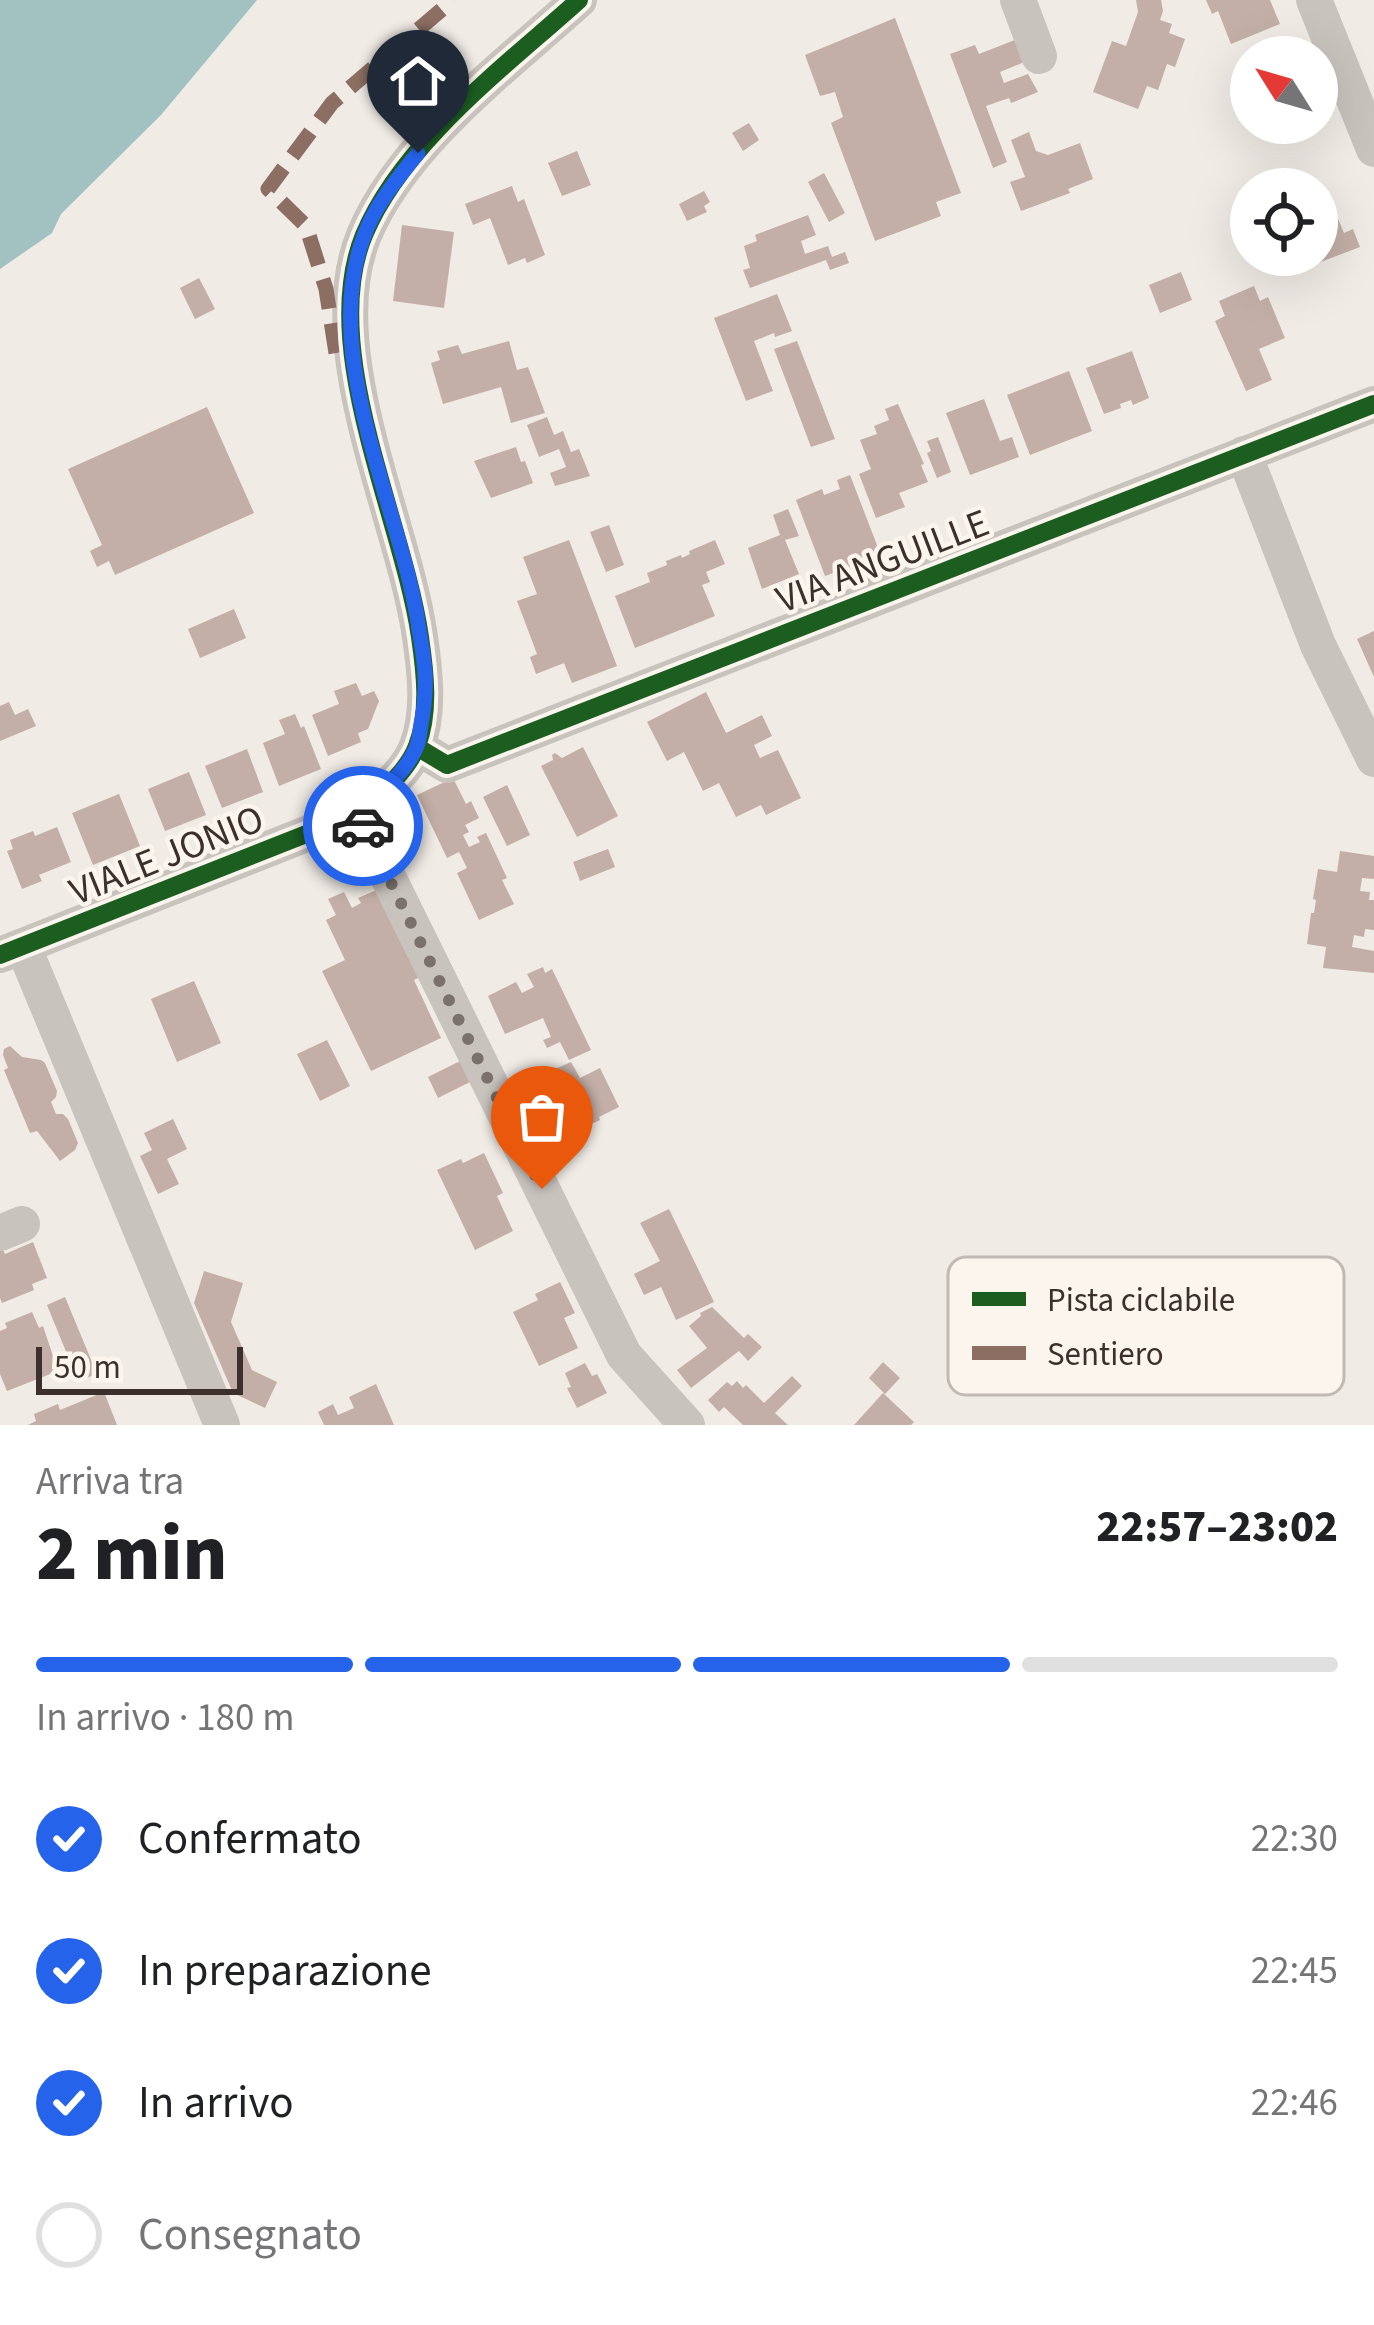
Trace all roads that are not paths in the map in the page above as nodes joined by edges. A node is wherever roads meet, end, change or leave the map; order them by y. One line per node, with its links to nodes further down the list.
1 (579, 0): 8 (street, VIALE JONIO)
2 (1018, 0): 4 (street)
3 (1314, 0): 5 (street)
4 (1039, 56)
5 (1374, 148)
6 (1374, 404): 7 (street, VIA ANGUILLE)
7 (1244, 454): 8 (street, VIA ANGUILLE); 9 (street)
8 (417, 747): 10 (street, VIALE JONIO)
9 (1374, 759)
10 (357, 814): 11 (street, VIALE JONIO); 13 (street)
11 (12, 951): 12 (street)
12 (222, 1425)
13 (687, 1425)

